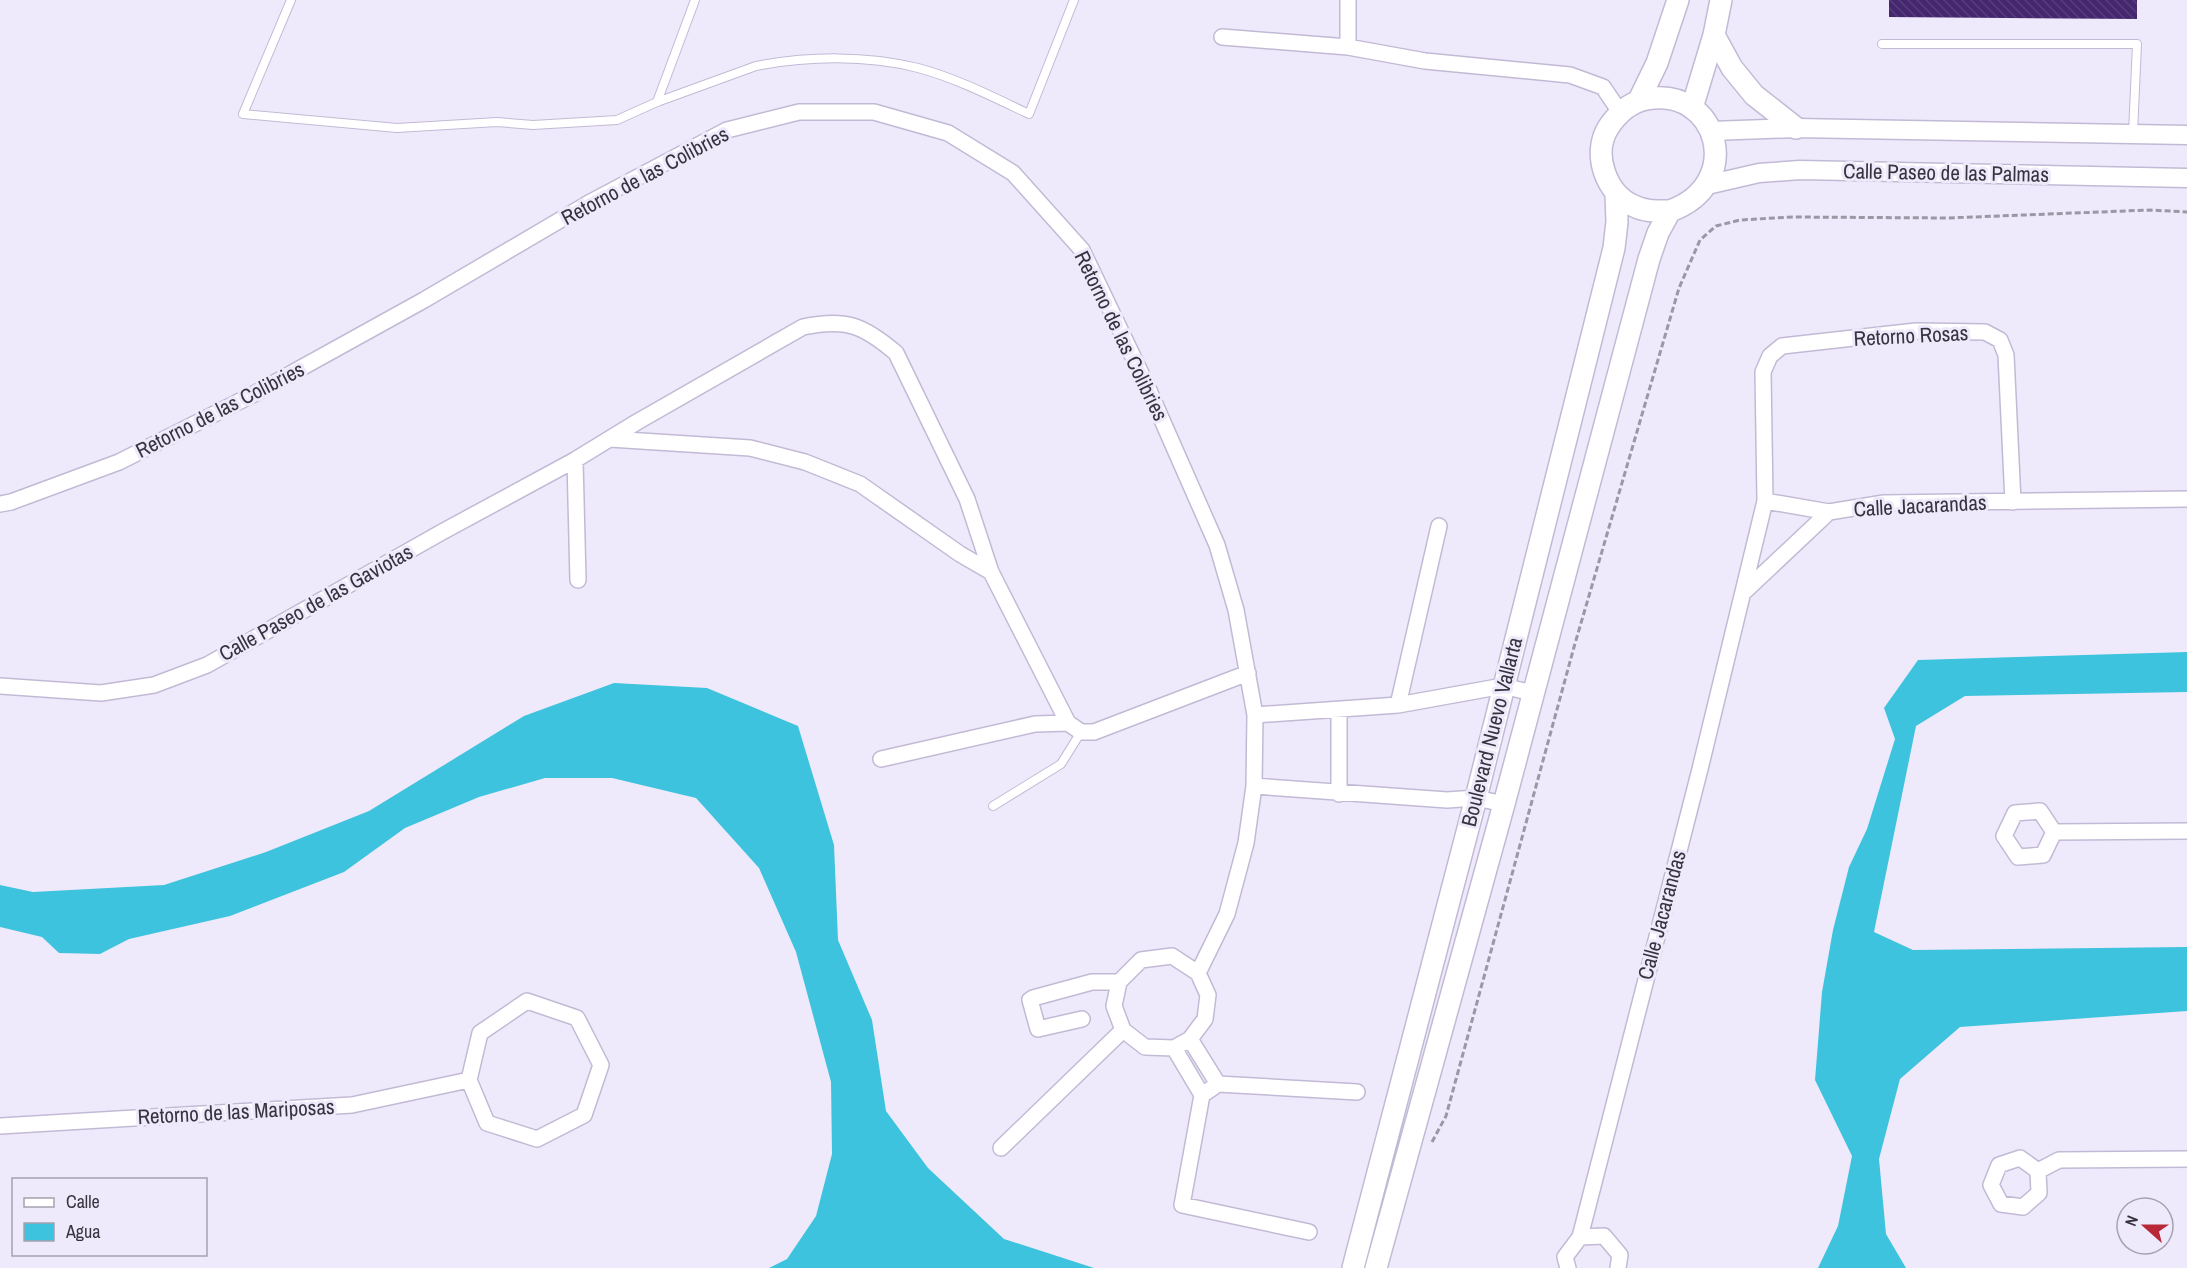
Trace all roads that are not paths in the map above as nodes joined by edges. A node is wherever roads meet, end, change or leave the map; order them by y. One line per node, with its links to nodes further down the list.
1 (291, 0): 12 (lane)
2 (695, 0): 12 (lane)
3 (1074, 0): 12 (lane)
4 (1348, 0): 10 (street)
5 (1678, 0): 11 (main road)
6 (1721, 0): 7 (main road)
7 (1714, 35): 13 (main road); 15 (main road)
8 (1222, 37): 10 (street)
9 (1882, 44): 17 (lane)
10 (1348, 47): 14 (street)
11 (1639, 100): 13 (main road, Boulevard Nuevo Vallarta); 14 (main road, Boulevard Nuevo Vallarta)
12 (657, 102)
13 (1692, 108): 16 (main road)
14 (1620, 112): 21 (main road, Boulevard Nuevo Vallarta)
15 (1796, 128): 16 (street, Calle Paseo de las Palmas); 17 (street, Calle Paseo de las Palmas)
16 (1711, 131): 20 (main road)
17 (2133, 134): 18 (street, Calle Paseo de las Palmas)
18 (2187, 135)
19 (2187, 178): 20 (street, Calle Paseo de las Palmas)
20 (1707, 185): 22 (main road)
21 (1616, 194): 22 (main road); 36 (main road, Boulevard Nuevo Vallarta)
22 (1670, 211): 37 (main road, Boulevard Nuevo Vallarta)
23 (610, 439): 24 (street, Calle Paseo de las Gaviotas); 31 (street); 31 (street, Calle Paseo de las Gaviotas)
24 (574, 460): 32 (street); 35 (street, Calle Paseo de las Gaviotas)
25 (2187, 499): 27 (street, Calle Jacarandas)
26 (1765, 501): 27 (street, Retorno Rosas); 29 (street, Calle Jacarandas); 33 (street, Calle Jacarandas)
27 (2013, 502): 29 (street, Calle Jacarandas)
28 (0, 504): 34 (street, Retorno de las Colibries)
29 (1829, 512): 33 (street)
30 (1439, 525): 38 (street)
31 (991, 572): 41 (street, Calle Paseo de las Gaviotas)
32 (578, 580)
33 (1743, 594): 66 (street, Calle Jacarandas)
34 (1248, 673): 40 (street, Retorno de las Colibries); 42 (street)
35 (0, 686)
36 (1503, 686): 37 (street); 38 (street); 46 (main road, Boulevard Nuevo Vallarta)
37 (1532, 693): 47 (main road, Boulevard Nuevo Vallarta)
38 (1398, 705): 39 (street)
39 (1340, 710): 40 (street); 45 (street)
40 (1255, 715): 44 (street, Retorno de las Colibries)
41 (1068, 723): 42 (street, Calle Paseo de las Gaviotas); 43 (street)
42 (1081, 732): 48 (lane)
43 (881, 759)
44 (1254, 786): 45 (street); 51 (street, Retorno de las Colibries)
45 (1339, 794): 46 (street)
46 (1476, 798): 47 (street); 67 (main road, Boulevard Nuevo Vallarta)
47 (1504, 804): 68 (main road, Boulevard Nuevo Vallarta)
48 (993, 806)
49 (2187, 831): 50 (street)
50 (2054, 832)
51 (1198, 973): 52 (street); 55 (street)
52 (1119, 982): 53 (street); 54 (street)
53 (1082, 1019)
54 (1123, 1030): 56 (street); 62 (street)
55 (1190, 1039): 56 (street); 58 (street)
56 (1174, 1048): 60 (street)
57 (469, 1080): 57 (street); 61 (street, Retorno de las Mariposas)
58 (1218, 1084): 59 (street); 60 (street)
59 (1357, 1092)
60 (1202, 1095): 65 (street)
61 (0, 1126)
62 (1002, 1148)
63 (2187, 1159): 64 (street)
64 (2038, 1171)
65 (1309, 1232)
66 (1580, 1237): 69 (street, Calle Jacarandas); 70 (street)
67 (1353, 1268)
68 (1376, 1268)
69 (1568, 1268)
70 (1618, 1268)

